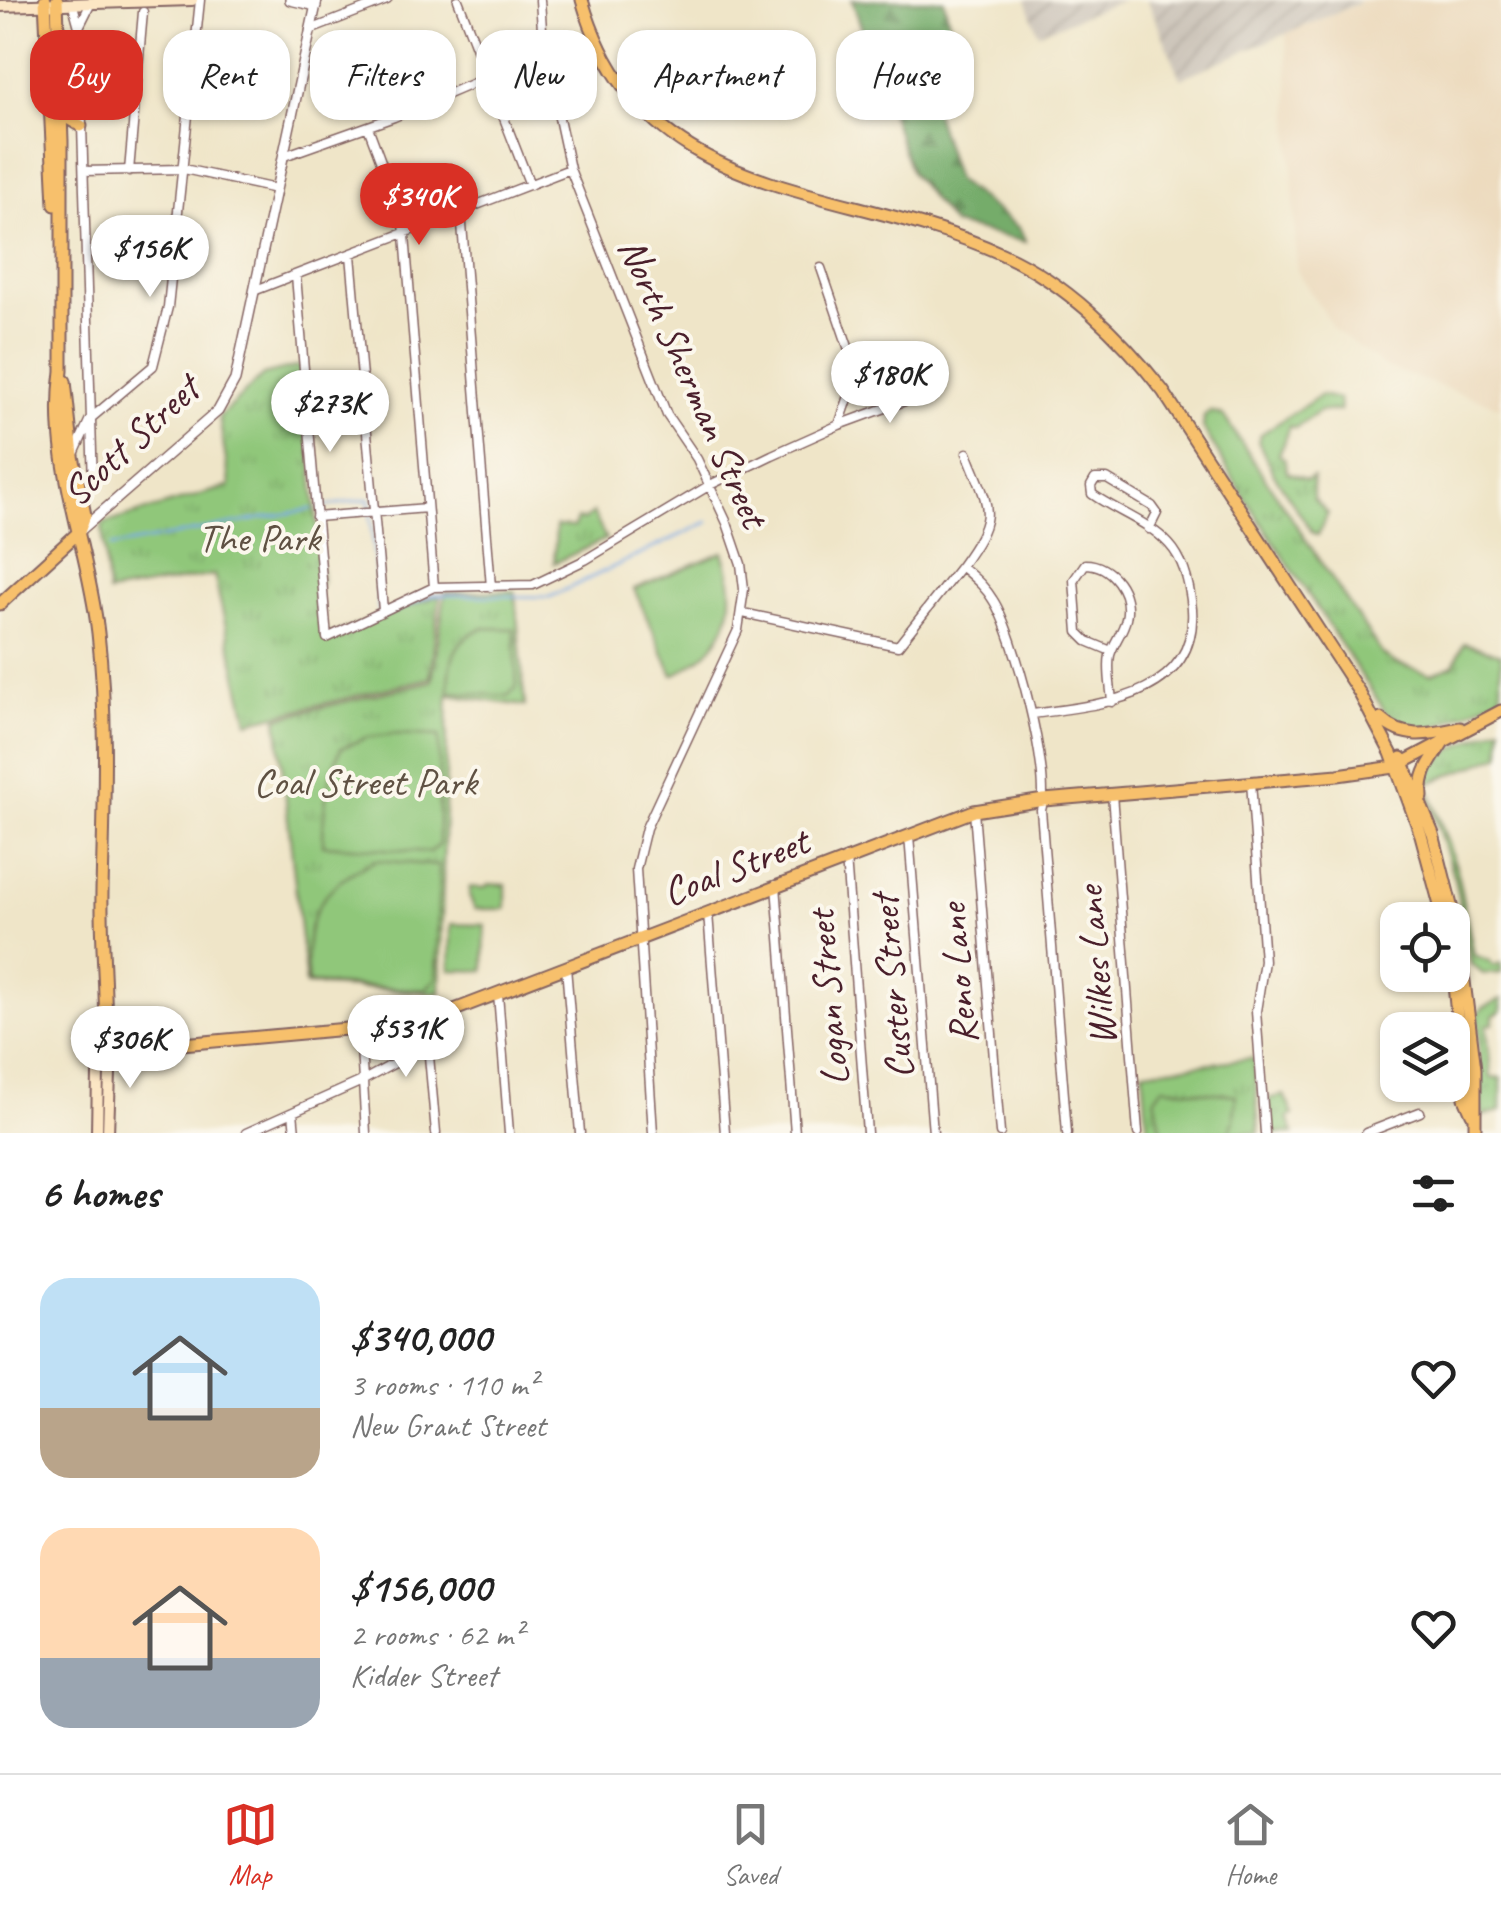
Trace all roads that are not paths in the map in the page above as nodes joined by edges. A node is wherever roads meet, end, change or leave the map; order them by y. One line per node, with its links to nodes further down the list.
1 (192, 0): 11 (main road)
2 (200, 0): 25 (street)
3 (290, 0): 9 (street)
4 (387, 0): 16 (street)
5 (458, 0): 17 (street)
6 (540, 0): 26 (street, North Sherman Street)
7 (582, 0): 58 (main road)
8 (51, 2): 10 (main road); 12 (main road); 15 (main road); 33 (main road)
9 (316, 3): 16 (street, Scott Street)
10 (73, 5): 11 (main road); 14 (street)
11 (90, 5): 14 (street)
12 (0, 6)
13 (143, 12): 28 (street)
14 (79, 26): 22 (street)
15 (53, 30)
16 (310, 30): 24 (street, Scott Street)
17 (476, 46)
18 (476, 82): 23 (street)
19 (60, 120): 33 (main road)
20 (70, 120): 22 (main road)
21 (505, 120): 29 (street)
22 (81, 126): 27 (street)
23 (368, 126): 24 (street); 32 (street)
24 (284, 156): 30 (street, Scott Street)
25 (184, 169): 28 (street); 30 (street); 40 (street)
26 (570, 169): 29 (street); 45 (street, North Sherman Street)
27 (84, 171): 28 (street); 40 (street)
28 (129, 171)
29 (530, 185): 31 (street)
30 (276, 189): 37 (street, Scott Street)
31 (461, 212): 32 (street); 53 (street)
32 (404, 234): 34 (street); 46 (street)
33 (60, 235): 38 (main road)
34 (352, 255): 36 (street); 47 (street)
35 (821, 268): 41 (street)
36 (296, 276): 37 (street); 48 (street)
37 (256, 290): 50 (street, Scott Street)
38 (62, 371): 43 (main road); 50 (main road)
39 (928, 392): 41 (street)
40 (90, 418): 43 (street); 44 (street)
41 (839, 425): 45 (street)
42 (967, 452): 51 (street)
43 (74, 456): 50 (main road)
44 (92, 486)
45 (710, 486): 53 (street); 56 (street, North Sherman Street)
46 (427, 508): 47 (street); 52 (street)
47 (372, 514): 48 (street); 55 (street)
48 (316, 517): 55 (street)
49 (1149, 529): 49 (street); 59 (street)
50 (79, 532): 54 (main road, Scott Street); 81 (main road)
51 (961, 566): 56 (street); 61 (street)
52 (434, 587): 53 (street); 55 (street)
53 (491, 587)
54 (0, 604)
55 (383, 610)
56 (742, 614): 76 (street, North Sherman Street)
57 (1111, 651): 57 (street); 59 (street)
58 (1359, 692): 62 (main road); 65 (main road)
59 (1112, 702): 61 (street)
60 (1501, 711): 63 (main road)
61 (1032, 714): 68 (street)
62 (1381, 719): 63 (main road); 65 (main road)
63 (1474, 726): 64 (main road)
64 (1444, 740): 65 (main road); 70 (main road)
65 (1399, 764): 66 (main road, Coal Street); 70 (main road); 74 (main road)
66 (1251, 782): 67 (main road, Coal Street); 102 (street)
67 (1112, 794): 68 (main road, Coal Street); 101 (street, Wilkes Lane)
68 (1044, 800): 69 (main road, Coal Street); 100 (street)
69 (974, 811): 71 (main road, Coal Street); 99 (street, Reno Lane)
70 (1424, 811): 85 (main road)
71 (909, 836): 72 (main road, Coal Street); 98 (street, Custer Street)
72 (846, 858): 73 (main road, Coal Street); 97 (street, Logan Street)
73 (776, 884): 75 (main road, Coal Street); 96 (street)
74 (1439, 902)
75 (708, 912): 76 (main road, Coal Street); 95 (street)
76 (639, 938): 77 (main road, Coal Street); 94 (street, North Sherman Street)
77 (566, 968): 79 (main road, Coal Street); 93 (street)
78 (1457, 992): 85 (main road)
79 (498, 994): 80 (main road, Coal Street); 92 (street)
80 (360, 1030): 81 (main road, Coal Street); 82 (street)
81 (106, 1051): 86 (main road); 87 (main road)
82 (362, 1081): 83 (street); 90 (street); 91 (street)
83 (293, 1112): 88 (street); 89 (street)
84 (1420, 1112): 103 (street)
85 (1474, 1118): 104 (main road)
86 (97, 1133)
87 (108, 1133)
88 (246, 1133)
89 (294, 1133)
90 (366, 1133)
91 (436, 1133)
92 (508, 1133)
93 (580, 1133)
94 (654, 1133)
95 (725, 1133)
96 (796, 1133)
97 (868, 1133)
98 (933, 1133)
99 (1000, 1133)
100 (1067, 1133)
101 (1138, 1133)
102 (1264, 1133)
103 (1366, 1133)
104 (1475, 1133)

